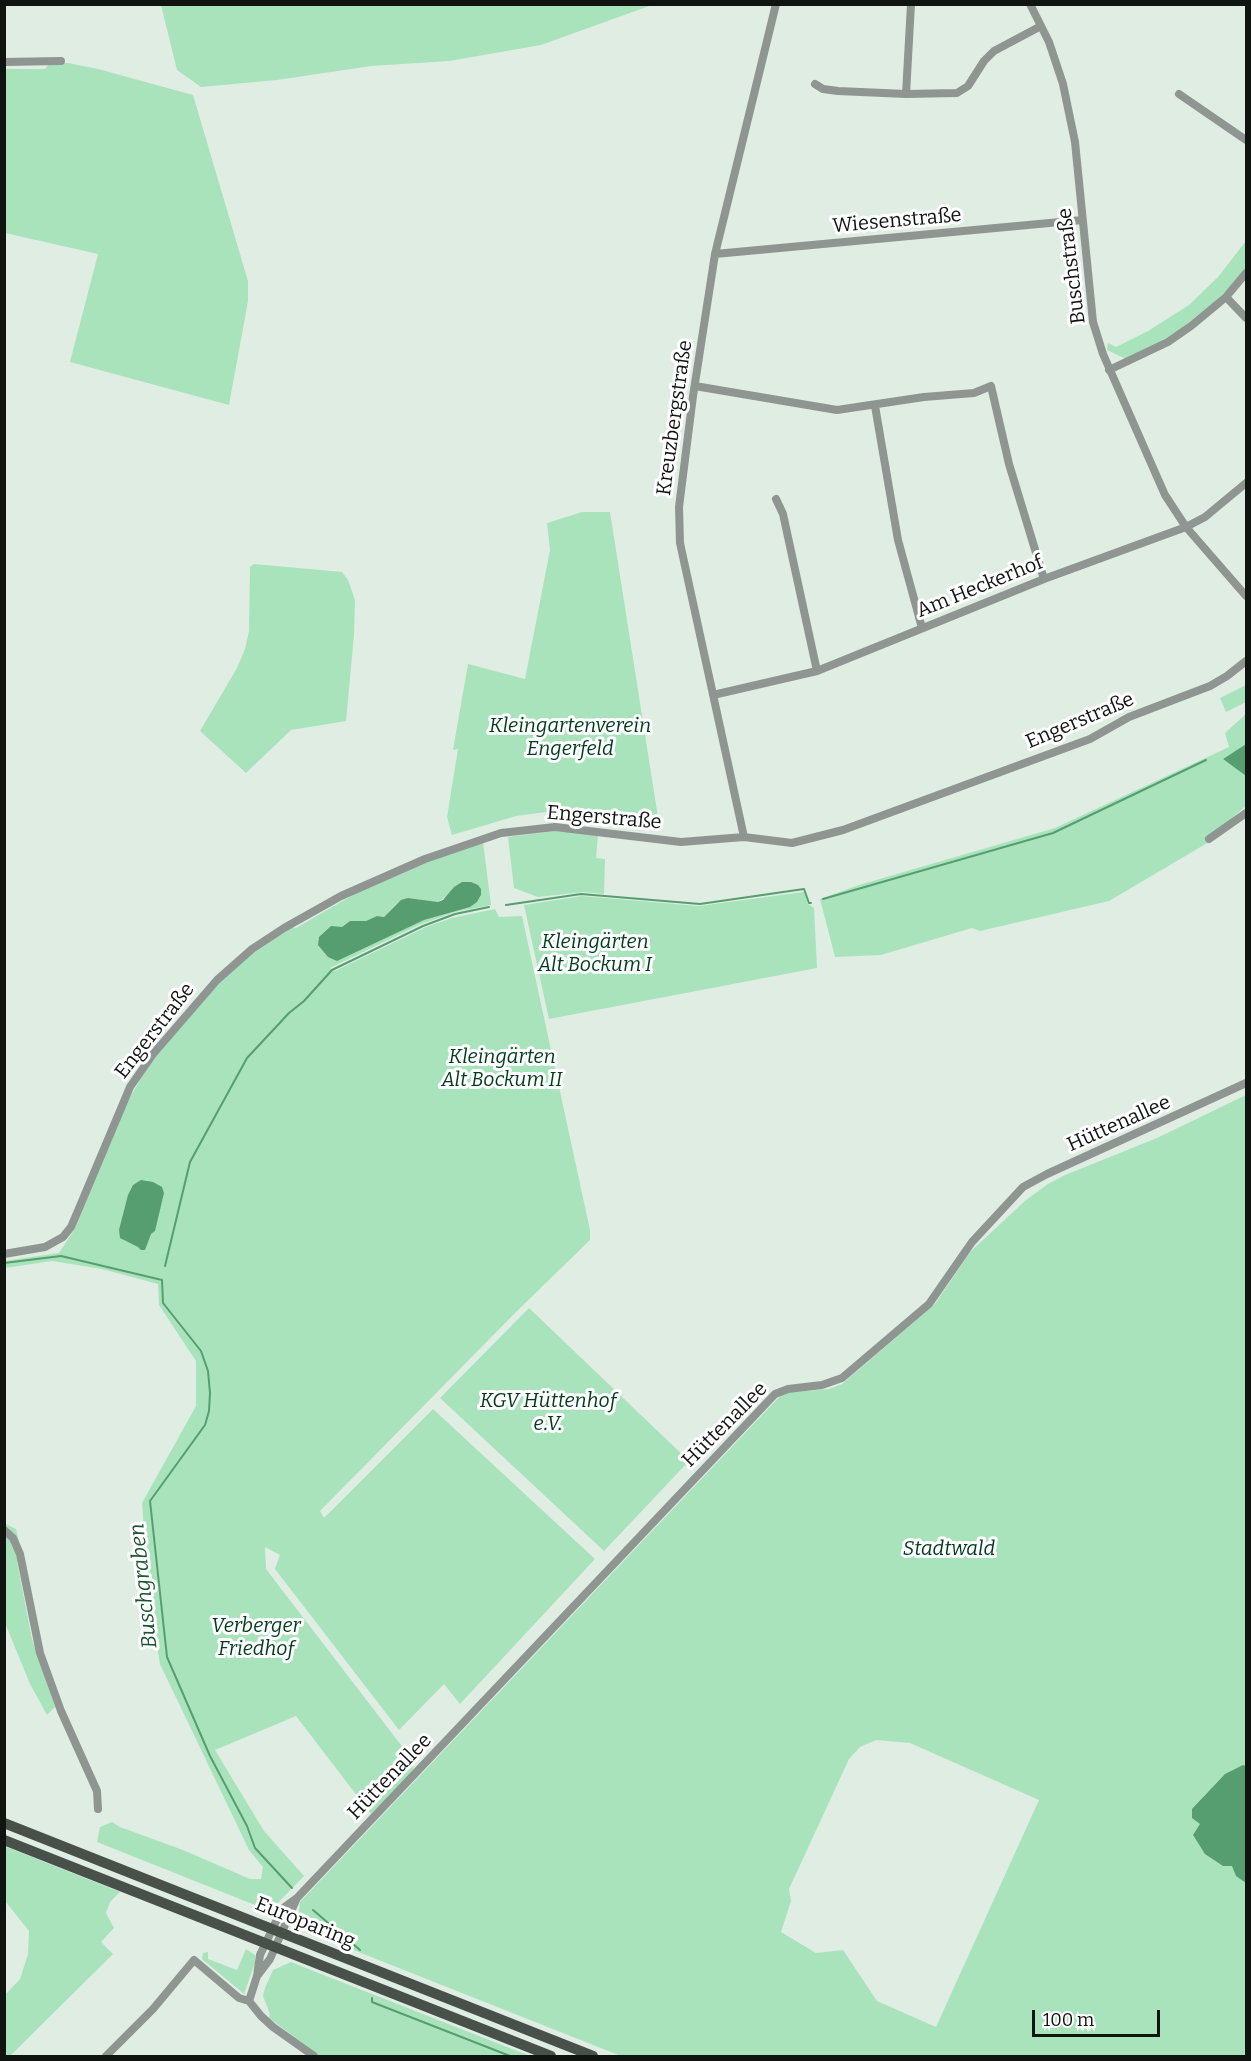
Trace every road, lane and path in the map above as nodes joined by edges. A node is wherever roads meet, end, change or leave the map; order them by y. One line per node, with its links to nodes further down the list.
1 (776, 4): 12 (street, Kreuzbergstraße)
2 (911, 4): 8 (street)
3 (1030, 4): 4 (street, Buschstraße)
4 (1041, 27): 8 (street); 11 (street, Buschstraße)
5 (61, 61): 6 (street)
6 (4, 62)
7 (815, 84): 8 (street)
8 (906, 94)
9 (1179, 94): 10 (street)
10 (1246, 140)
11 (1082, 220): 12 (street, Wiesenstraße); 16 (street, Buschstraße)
12 (715, 254): 17 (street, Kreuzbergstraße)
13 (1246, 273): 14 (street)
14 (1226, 297): 15 (street); 16 (street)
15 (1246, 318)
16 (1109, 370): 21 (street, Buschstraße)
17 (695, 386): 18 (street); 27 (street, Kreuzbergstraße)
18 (874, 406): 22 (street); 24 (street)
19 (1246, 483): 21 (street, Am Heckerhof)
20 (776, 499): 26 (street)
21 (1186, 527): 22 (street, Am Heckerhof); 23 (street, Buschstraße)
22 (1044, 579): 24 (street, Am Heckerhof)
23 (1246, 596)
24 (922, 628): 26 (street, Am Heckerhof)
25 (1246, 661): 29 (street, Engerstraße)
26 (817, 671): 27 (street, Am Heckerhof)
27 (713, 695): 29 (street, Kreuzbergstraße)
28 (1246, 813): 30 (street)
29 (744, 837): 32 (street, Engerstraße)
30 (1209, 839)
31 (1246, 1083): 37 (street, Hüttenallee)
32 (4, 1254)
33 (4, 1530): 34 (street)
34 (98, 1809)
35 (4, 1823): 37 (main road, Europaring)
36 (4, 1840): 38 (main road, Europaring)
37 (277, 1931): 38 (street, Hüttenallee); 43 (main road, Europaring)
38 (271, 1945): 39 (street, Hüttenallee); 42 (main road, Europaring)
39 (249, 2001): 40 (street); 41 (street)
40 (106, 2056)
41 (314, 2056)
42 (551, 2056)
43 (593, 2056)

